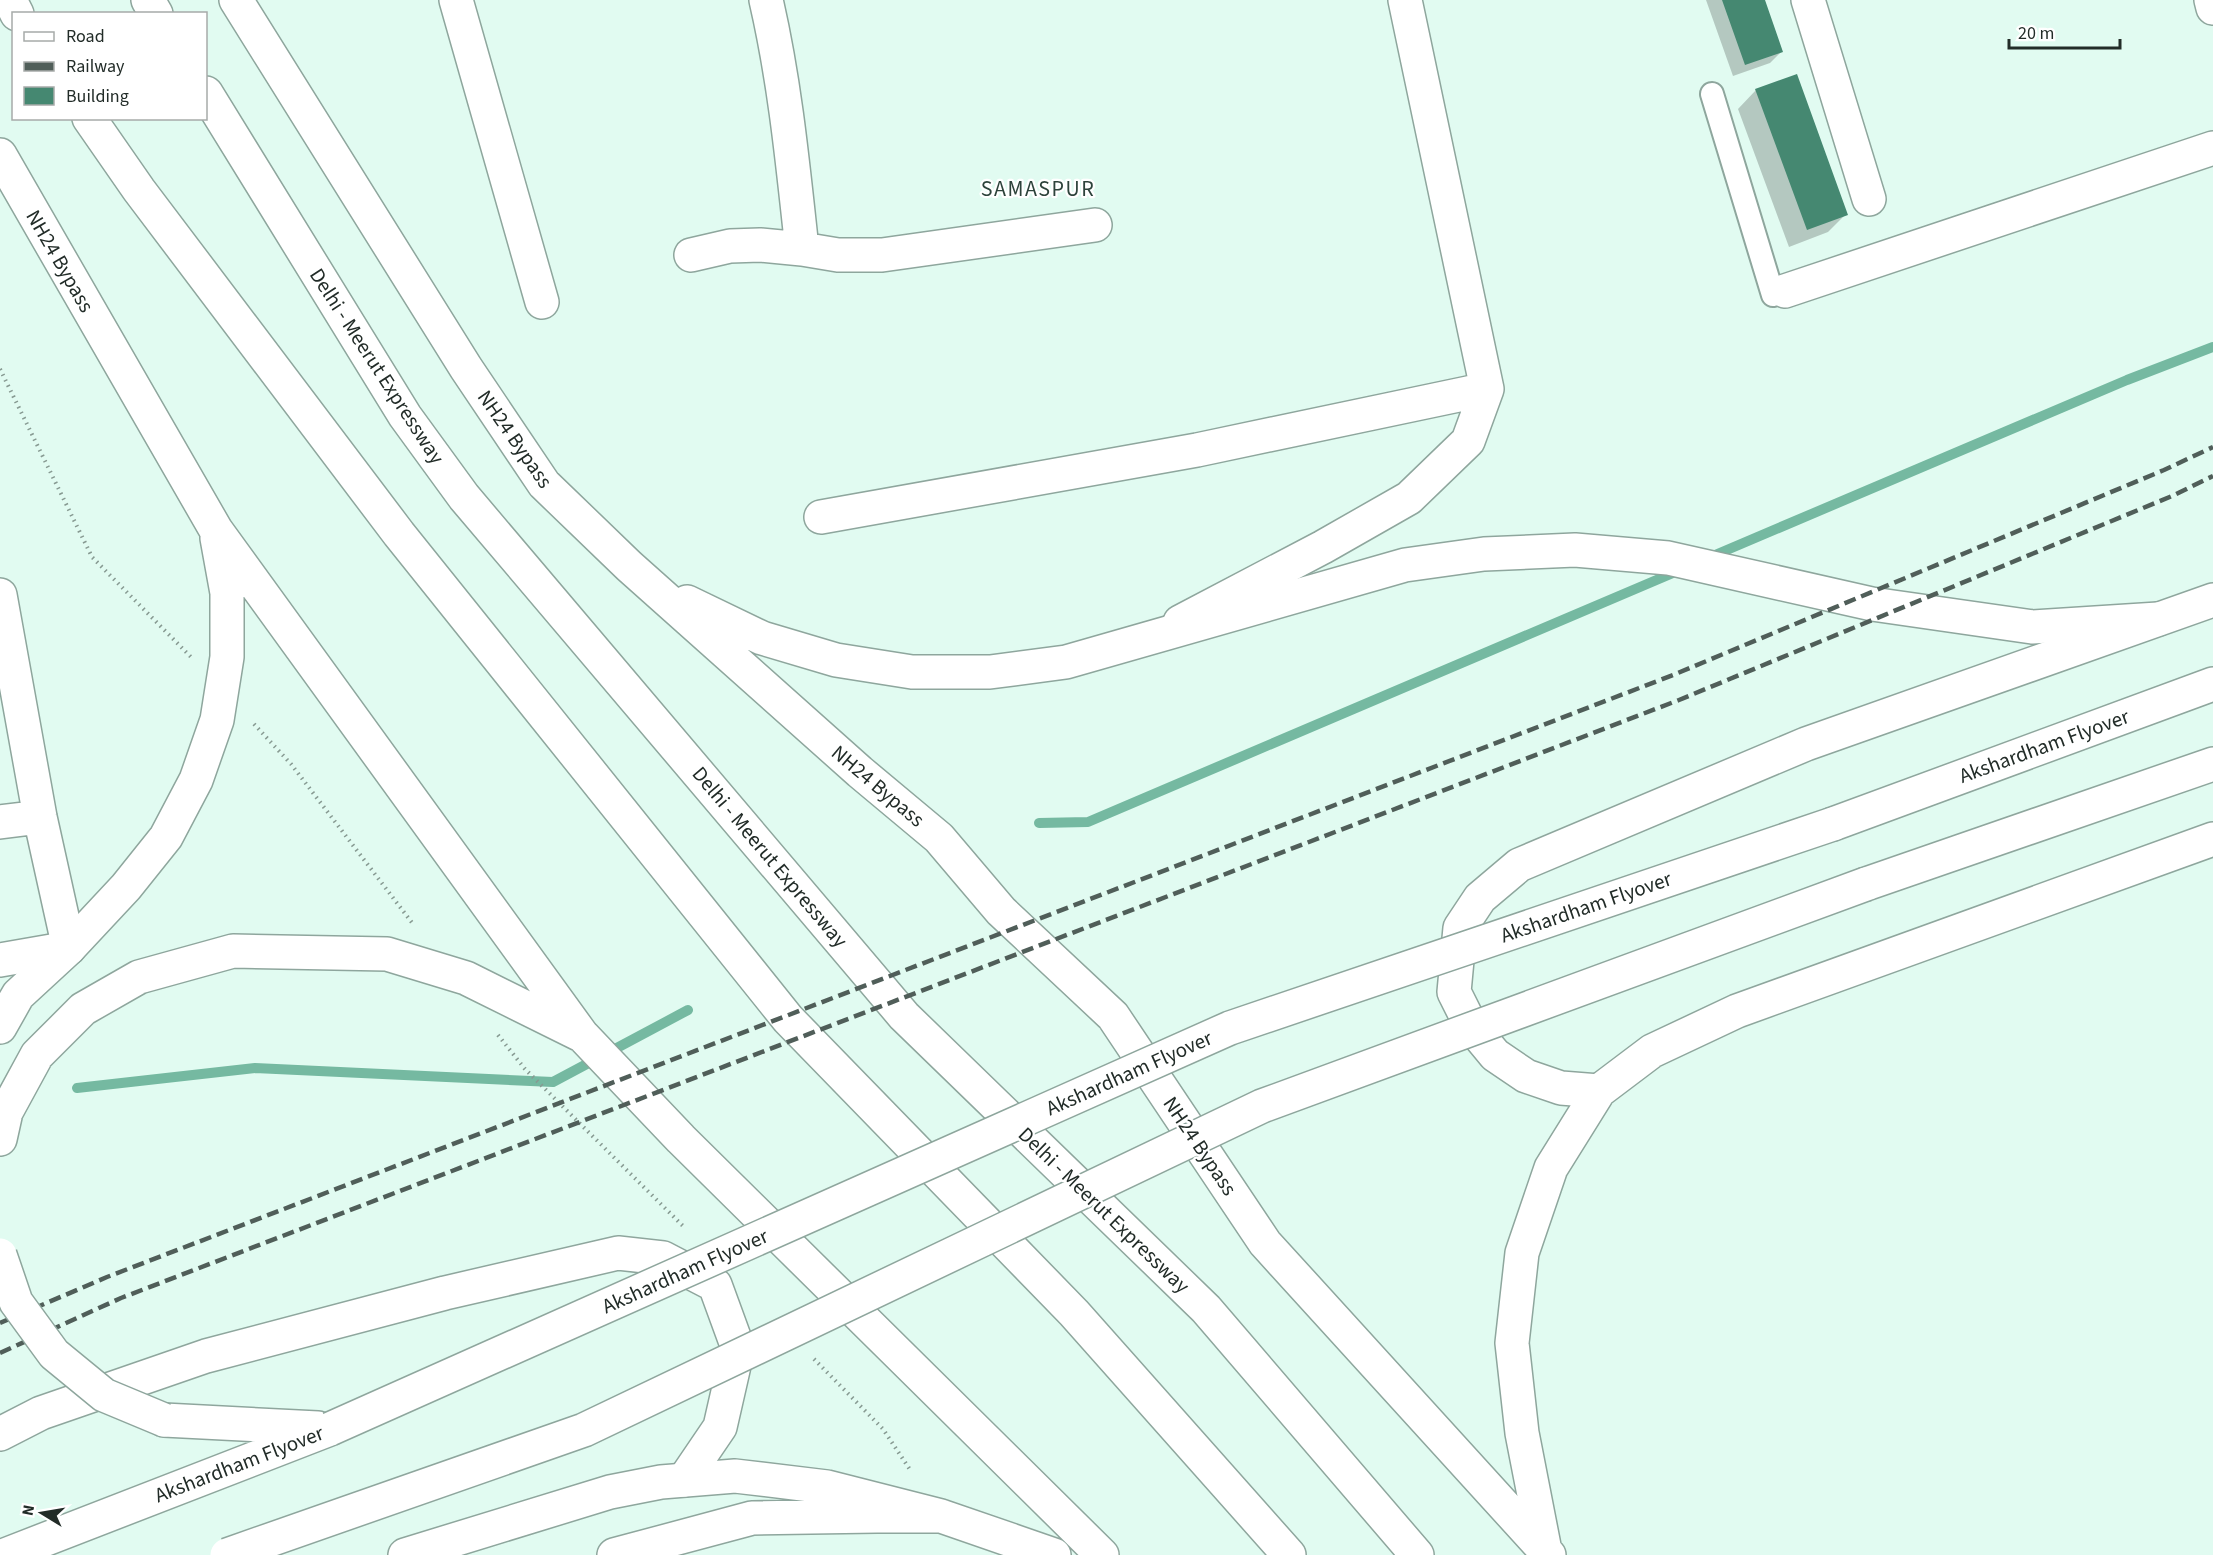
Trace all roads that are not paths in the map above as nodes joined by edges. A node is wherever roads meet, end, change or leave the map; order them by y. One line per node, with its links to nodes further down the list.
1 (236, 0): 22 (main road, NH24 Bypass)
2 (456, 0): 18 (main road)
3 (766, 0): 15 (main road)
4 (1405, 0): 19 (main road)
5 (1808, 0): 13 (main road)
6 (2211, 0): 7 (main road)
7 (2213, 8)
8 (1712, 94): 17 (lane)
9 (207, 95): 51 (main road, Delhi - Meerut Expressway)
10 (90, 120): 50 (main road)
11 (2213, 148): 17 (main road)
12 (0, 155): 21 (main road, NH24 Bypass)
13 (1869, 199)
14 (1095, 225): 15 (main road)
15 (802, 249): 16 (main road)
16 (691, 255)
17 (1785, 291)
18 (542, 302)
19 (1487, 389): 20 (main road); 26 (main road)
20 (821, 517)
21 (216, 530): 32 (main road); 35 (main road, NH24 Bypass)
22 (630, 566): 26 (main road); 43 (main road, NH24 Bypass)
23 (0, 595): 29 (main road)
24 (2213, 600): 25 (main road)
25 (2158, 619): 26 (main road); 36 (main road)
26 (1141, 642)
27 (2213, 684): 39 (main road, Akshardham Flyover, bridge)
28 (2213, 764): 45 (main road, bridge)
29 (40, 817): 30 (main road); 32 (main road)
30 (0, 822)
31 (2213, 839): 36 (main road)
32 (69, 948): 33 (main road); 34 (main road)
33 (0, 960)
34 (0, 1027)
35 (582, 1035): 37 (main road); 49 (main road, NH24 Bypass)
36 (1599, 1091): 43 (main road)
37 (0, 1139)
38 (0, 1255): 39 (main road, bridge)
39 (330, 1429): 44 (main road, Akshardham Flyover)
40 (0, 1434): 41 (main road)
41 (684, 1480): 42 (main road); 46 (main road)
42 (941, 1516): 47 (main road); 48 (main road)
43 (1547, 1553)
44 (4, 1555)
45 (227, 1555)
46 (405, 1555)
47 (614, 1555)
48 (1054, 1555)
49 (1102, 1555)
50 (1289, 1555)
51 (1417, 1555)

